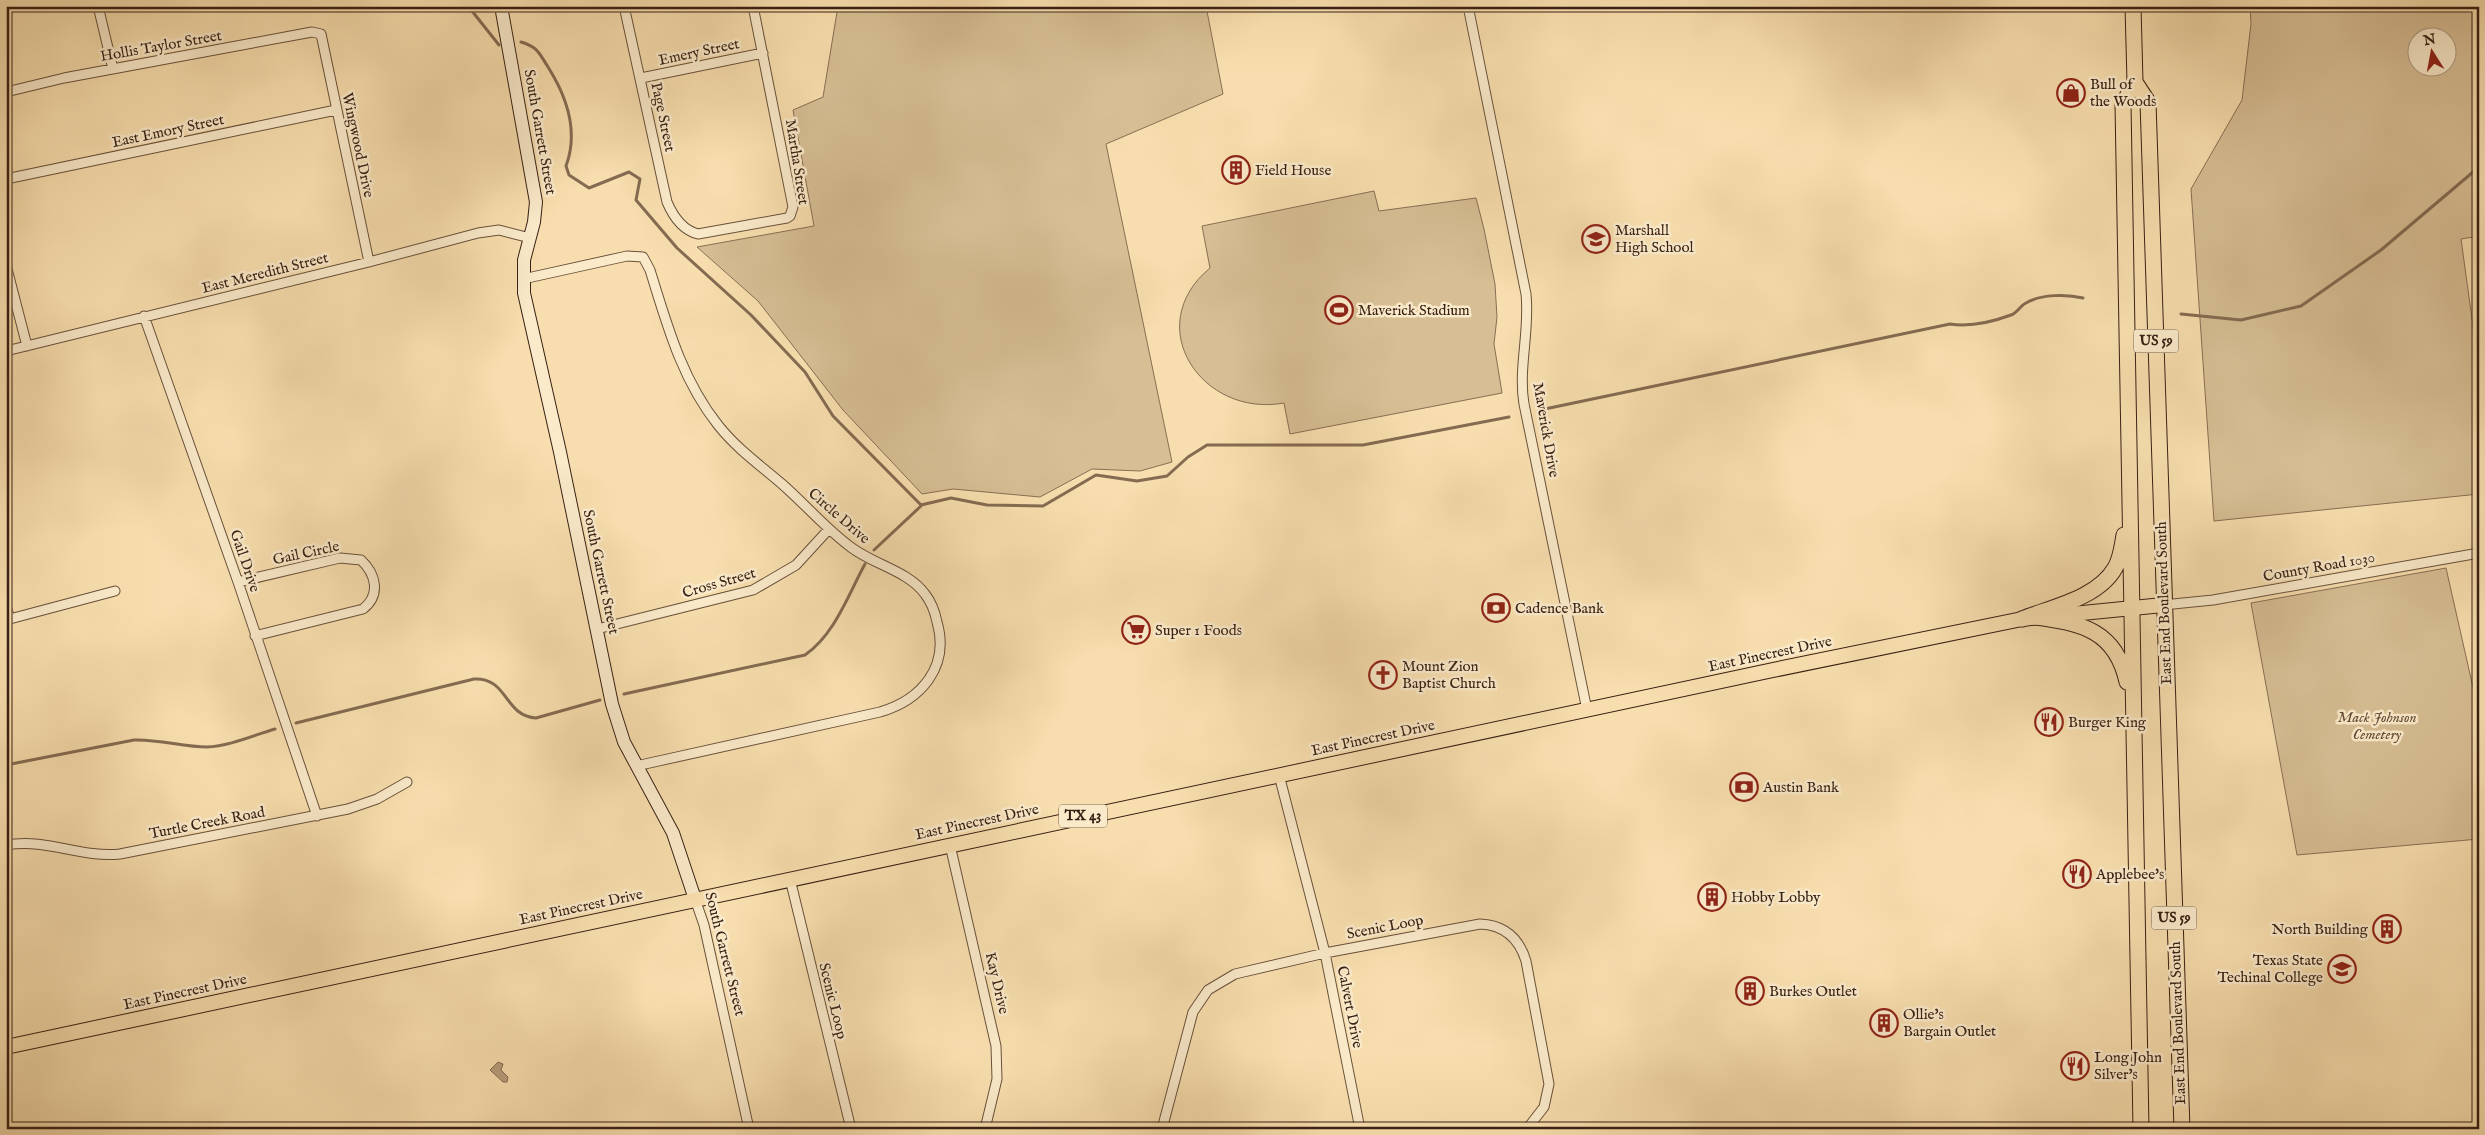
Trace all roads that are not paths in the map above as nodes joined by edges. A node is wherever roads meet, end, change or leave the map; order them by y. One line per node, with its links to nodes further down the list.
1 (98, 6): 9 (street)
2 (501, 6): 16 (street, South Garrett Street)
3 (624, 6): 10 (street, Page Street)
4 (753, 6): 8 (street, Martha Street)
5 (1468, 6): 35 (street, Maverick Drive)
6 (2133, 6): 11 (highway)
7 (321, 34): 9 (street, Hollis Taylor Street); 13 (street, Wingwood Drive)
8 (763, 53): 10 (street, Emery Street); 15 (street, Martha Street)
9 (113, 69): 12 (street, Hollis Taylor Street)
10 (641, 78): 15 (street, Page Street)
11 (2135, 82): 23 (highway, US 59); 28 (highway, East End Boulevard South / US 59)
12 (6, 92)
13 (336, 110): 14 (street, East Emory Street); 17 (street, Wingwood Drive)
14 (6, 179)
15 (686, 229)
16 (530, 238): 17 (street, East Meredith Street); 19 (street, South Garrett Street)
17 (369, 262): 20 (street, East Meredith Street)
18 (6, 265): 21 (street)
19 (523, 279): 24 (street, Circle Drive); 33 (street, South Garrett Street)
20 (144, 316): 21 (street, East Meredith Street); 26 (street, Gail Drive)
21 (27, 346): 22 (street, East Meredith Street)
22 (6, 350)
23 (2129, 504): 30 (highway, US 59); 31 (highway)
24 (830, 529): 33 (street, Cross Street); 37 (street, Circle Drive)
25 (2479, 553): 28 (street, County Road 1030)
26 (238, 582): 34 (street, Gail Drive); 34 (street, Gail Circle)
27 (115, 591): 32 (street)
28 (2163, 605): 30 (main road, East Pinecrest Drive / TX 43); 54 (highway, East End Boulevard South / US 59)
29 (6, 606): 32 (street)
30 (2132, 606): 31 (main road, East Pinecrest Drive / TX 43); 36 (highway, US 59)
31 (2029, 618): 35 (main road, East Pinecrest Drive / TX 43); 36 (highway)
32 (8, 619)
33 (597, 629): 37 (street, South Garrett Street)
34 (255, 636): 40 (street, Gail Drive)
35 (1587, 710): 38 (main road, East Pinecrest Drive / TX 43)
36 (2132, 710): 53 (highway, US 59)
37 (636, 766): 44 (street, South Garrett Street)
38 (1279, 774): 42 (main road, East Pinecrest Drive / TX 43); 45 (street, Calvert Drive)
39 (407, 782): 40 (street, Turtle Creek Road)
40 (317, 816): 41 (street, Turtle Creek Road)
41 (6, 845)
42 (950, 845): 43 (main road, East Pinecrest Drive / TX 43); 49 (street, Kay Drive)
43 (790, 879): 44 (main road, East Pinecrest Drive / TX 43); 48 (street, Scenic Loop)
44 (695, 899): 46 (main road, East Pinecrest Drive / TX 43); 47 (street, South Garrett Street)
45 (1325, 953): 50 (street, Scenic Loop); 51 (street, Calvert Drive); 52 (street, Scenic Loop)
46 (6, 1047)
47 (749, 1129)
48 (851, 1129)
49 (985, 1129)
50 (1162, 1129)
51 (1360, 1129)
52 (1527, 1129)
53 (2141, 1129)
54 (2182, 1129)

